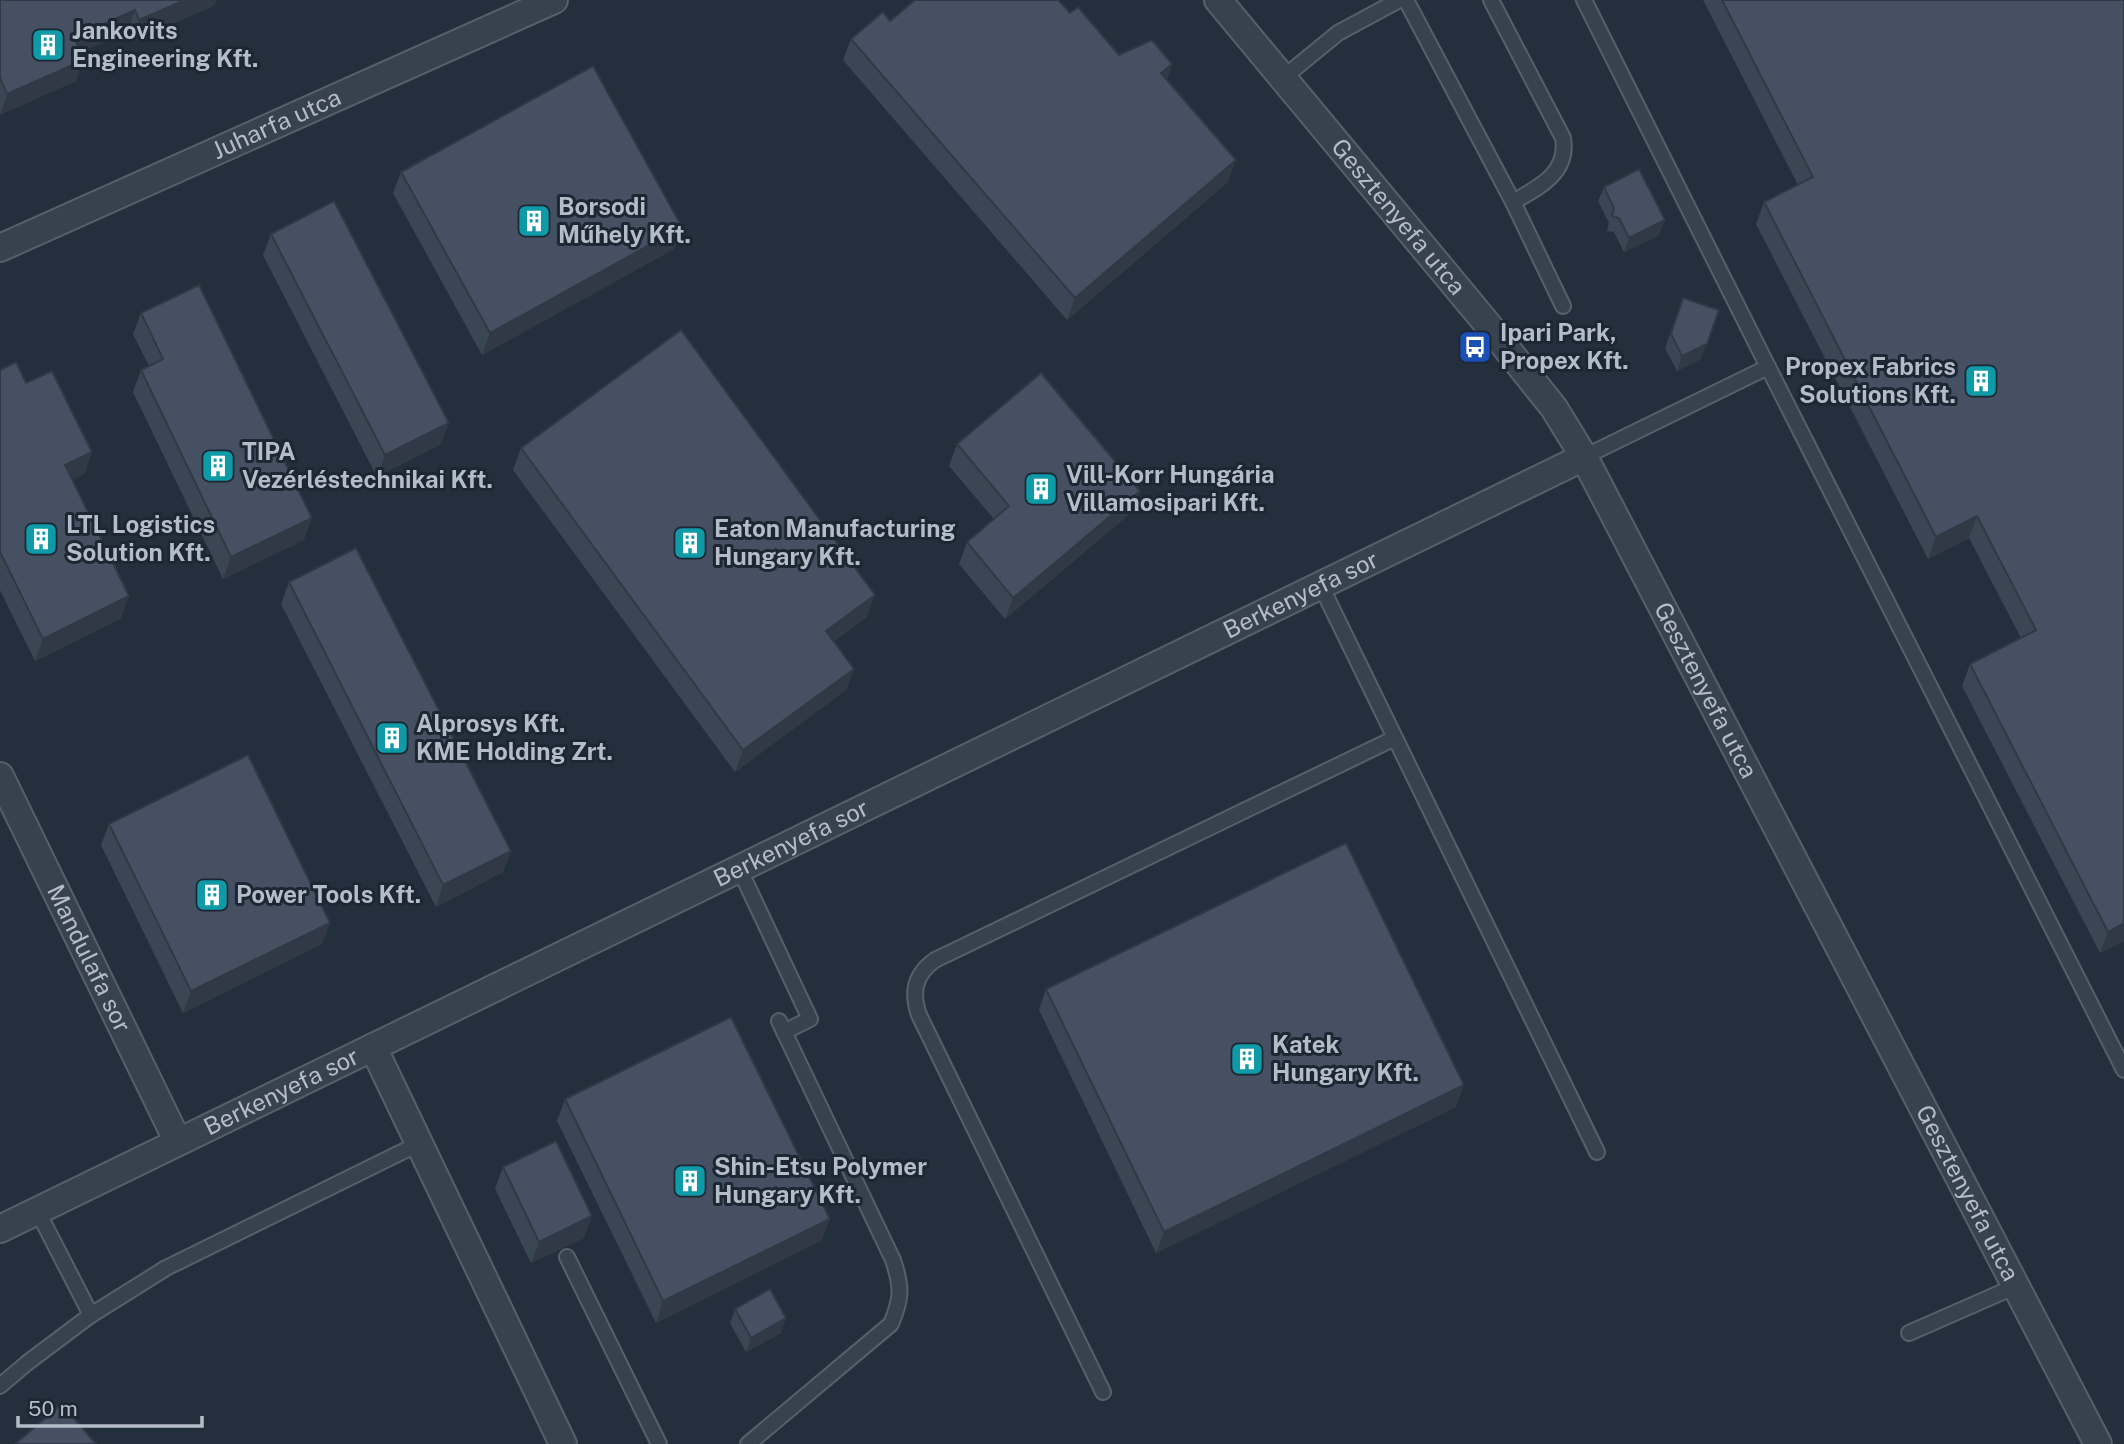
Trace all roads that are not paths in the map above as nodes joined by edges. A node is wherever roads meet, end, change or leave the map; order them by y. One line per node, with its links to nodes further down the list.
1 (554, 0): 9 (street, Juharfa utca)
2 (1218, 0): 7 (street, Gesztenyefa utca)
3 (1399, 0): 7 (lane)
4 (1406, 0): 8 (lane)
5 (1490, 0): 8 (lane)
6 (1584, 0): 11 (lane)
7 (1283, 78): 12 (street, Gesztenyefa utca)
8 (1513, 202): 10 (lane)
9 (0, 247)
10 (1563, 306)
11 (1768, 367): 12 (lane); 18 (lane)
12 (1584, 457): 13 (street, Berkenyefa sor); 25 (street, Gesztenyefa utca)
13 (1321, 586): 14 (lane); 16 (street, Berkenyefa sor)
14 (1395, 738): 21 (lane); 29 (lane)
15 (0, 776): 19 (street, Mandulafa sor)
16 (739, 868): 17 (street, Berkenyefa sor); 32 (lane)
17 (373, 1047): 19 (street, Berkenyefa sor); 20 (street)
18 (2124, 1070)
19 (178, 1142): 22 (street, Berkenyefa sor)
20 (418, 1144): 26 (lane); 30 (street)
21 (1597, 1152)
22 (37, 1210): 23 (street, Berkenyefa sor); 26 (lane)
23 (0, 1229)
24 (567, 1257): 31 (lane)
25 (2016, 1286): 27 (lane); 33 (street, Gesztenyefa utca)
26 (91, 1315): 28 (lane)
27 (1909, 1333)
28 (0, 1386)
29 (1103, 1392)
30 (563, 1444)
31 (659, 1444)
32 (748, 1444)
33 (2098, 1444)

